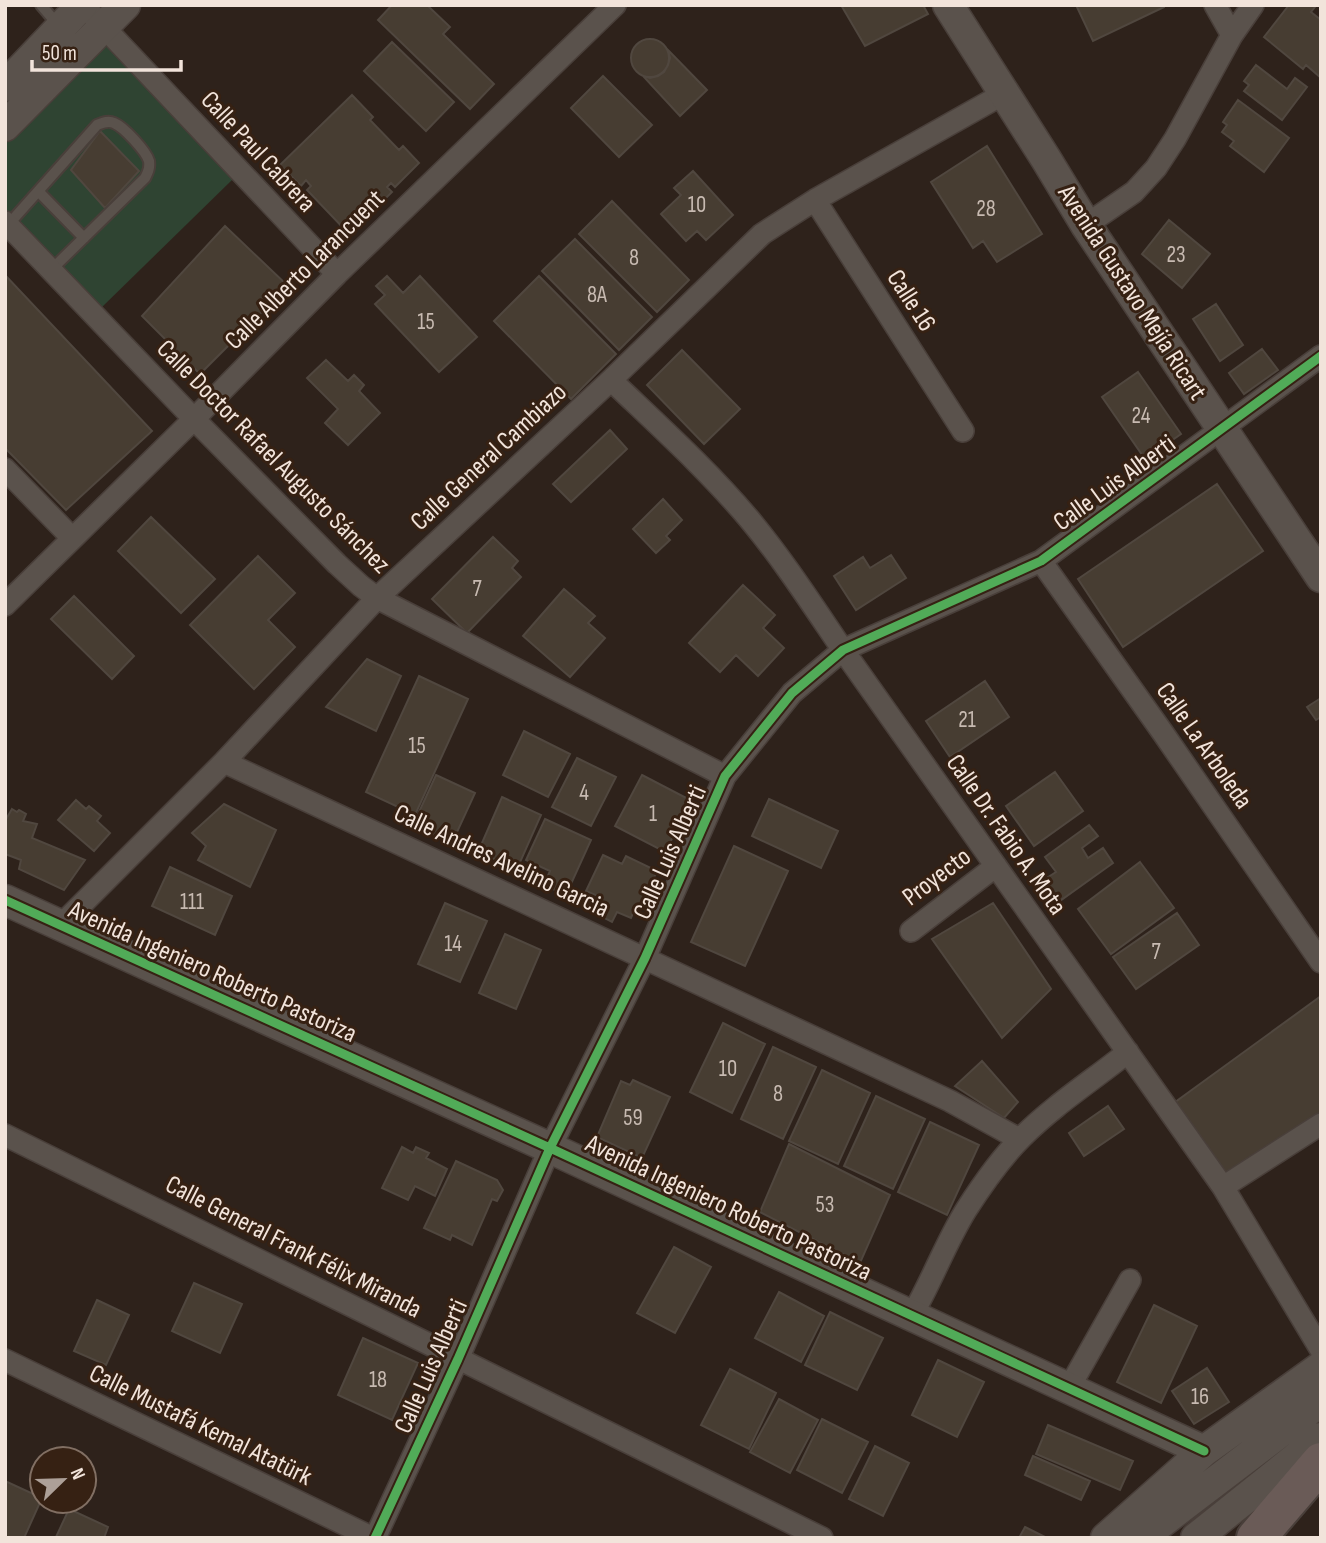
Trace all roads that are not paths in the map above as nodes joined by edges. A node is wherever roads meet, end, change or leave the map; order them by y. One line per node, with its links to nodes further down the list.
1 (41, 5): 8 (lane)
2 (125, 5): 7 (street)
3 (615, 5): 19 (street, Calle Alberto Larancuent)
4 (948, 5): 11 (street, Avenida Gustavo Mejía Ricart)
5 (1215, 5): 9 (street)
6 (1253, 5): 9 (street)
7 (89, 12): 8 (street); 12 (street); 19 (street, Calle Paul Cabrera)
8 (61, 28): 10 (street)
9 (1232, 35): 16 (street)
10 (5, 86)
11 (1005, 93): 14 (street, Calle General Cambiazo); 16 (street, Avenida Gustavo Mejía Ricart)
12 (5, 126)
13 (39, 192): 15 (lane); 17 (lane); 17 (lane)
14 (815, 200): 21 (street, Calle General Cambiazo); 24 (street, Calle 16)
15 (7, 224): 18 (street, Calle Doctor Rafael Augusto Sánchez)
16 (1086, 225): 23 (street, Avenida Gustavo Mejía Ricart)
17 (84, 238): 18 (lane)
18 (51, 270): 22 (street, Calle Doctor Rafael Augusto Sánchez)
19 (337, 274): 22 (street, Calle Alberto Larancuent)
20 (1321, 356): 23 (street, Calle Luis Alberti)
21 (611, 380): 29 (street, Calle General Cambiazo); 31 (street, Calle Dr. Fabio A. Mota)
22 (194, 419): 26 (street, Calle Alberto Larancuent); 29 (street, Calle Doctor Rafael Augusto Sánchez)
23 (1222, 429): 27 (street, Calle Luis Alberti); 28 (street, Avenida Gustavo Mejía Ricart)
24 (962, 430)
25 (5, 468): 26 (street)
26 (72, 538): 30 (street, Calle Alberto Larancuent)
27 (1041, 561): 31 (street, Calle Luis Alberti); 39 (street, Calle La Arboleda)
28 (1321, 577)
29 (377, 598): 32 (street, Calle General Cambiazo); 33 (street, Calle Doctor Rafael Augusto Sánchez)
30 (5, 605)
31 (843, 650): 33 (street, Calle Luis Alberti); 34 (street, Calle Dr. Fabio A. Mota)
32 (224, 762): 36 (street, Calle General Cambiazo); 38 (street, Calle Andres Avelino Garcia)
33 (725, 776): 38 (street, Calle Luis Alberti)
34 (996, 866): 37 (street, Proyecto); 40 (street, Calle Dr. Fabio A. Mota)
35 (5, 900): 36 (street, Avenida Ingeniero Roberto Pastoriza)
36 (61, 925): 44 (street, Avenida Ingeniero Roberto Pastoriza)
37 (911, 931)
38 (645, 958): 43 (street, Calle Andres Avelino Garcia); 44 (street, Calle Luis Alberti)
39 (1321, 962)
40 (1128, 1052): 43 (street); 45 (street, Calle Dr. Fabio A. Mota)
41 (1321, 1124): 45 (street)
42 (5, 1135): 49 (street, Calle General Frank Félix Miranda)
43 (1019, 1139): 47 (street)
44 (550, 1148): 47 (street, Avenida Ingeniero Roberto Pastoriza); 49 (street, Calle Luis Alberti)
45 (1223, 1187): 48 (street, Calle Dr. Fabio A. Mota)
46 (1130, 1280): 52 (street)
47 (912, 1315): 52 (street, Avenida Ingeniero Roberto Pastoriza)
48 (1321, 1350)
49 (458, 1359): 57 (street, Calle Luis Alberti); 58 (street, Calle General Frank Félix Miranda)
50 (5, 1360): 57 (street, Calle Mustafá Kemal Atatürk)
51 (1321, 1367): 55 (street)
52 (1069, 1388): 55 (street, Avenida Ingeniero Roberto Pastoriza)
53 (1321, 1401): 60 (street)
54 (1321, 1438): 61 (street)
55 (1204, 1451): 59 (street)
56 (1321, 1462): 62 (highway)
57 (374, 1538)
58 (822, 1538)
59 (1106, 1538)
60 (1141, 1538)
61 (1196, 1538)
62 (1256, 1538)

